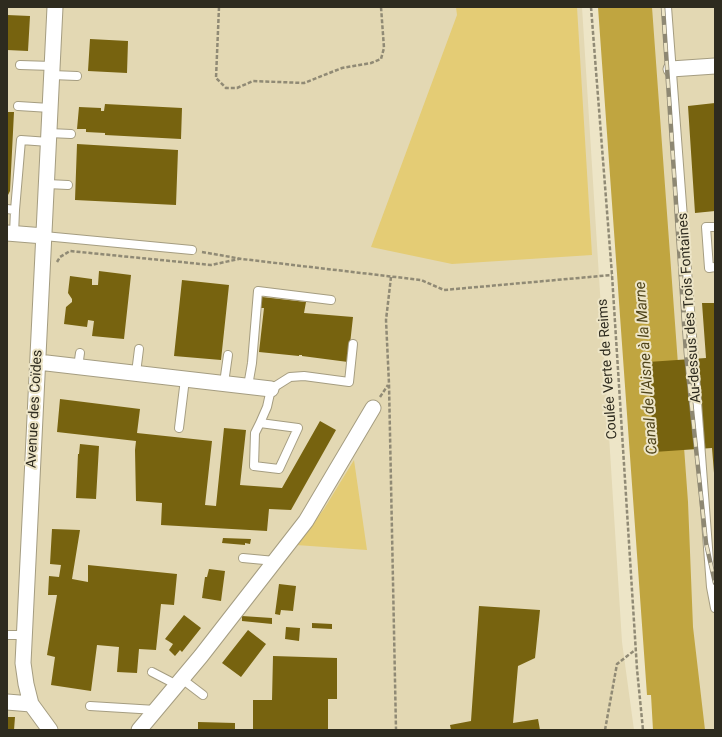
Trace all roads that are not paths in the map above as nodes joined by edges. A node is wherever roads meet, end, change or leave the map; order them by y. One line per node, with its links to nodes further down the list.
1 (55, 7): 6 (street, Avenue des Coïdes)
2 (667, 7): 5 (lane, Au-dessus des Trois Fontaines)
3 (20, 65): 6 (lane)
4 (715, 66): 5 (street)
5 (671, 69): 35 (lane, Au-dessus des Trois Fontaines)
6 (52, 71): 7 (lane); 9 (street, Avenue des Coïdes)
7 (77, 76)
8 (18, 106): 9 (lane)
9 (50, 108): 11 (street, Avenue des Coïdes)
10 (71, 134): 11 (lane)
11 (49, 138): 12 (street, Avenue des Coïdes); 14 (lane)
12 (46, 184): 13 (lane); 17 (street, Avenue des Coïdes)
13 (68, 185)
14 (11, 209): 16 (lane)
15 (715, 227): 19 (lane)
16 (11, 233): 17 (street)
17 (44, 236): 18 (lane); 24 (street, Avenue des Coïdes)
18 (192, 250)
19 (715, 267)
20 (331, 300): 28 (lane)
21 (354, 344): 29 (lane)
22 (139, 349): 25 (lane)
23 (228, 355): 27 (lane)
24 (38, 362): 25 (street); 37 (street, Avenue des Coïdes)
25 (136, 373): 26 (street)
26 (185, 379): 27 (street); 32 (lane)
27 (224, 383): 28 (street)
28 (248, 386): 29 (street)
29 (272, 389): 31 (lane)
30 (373, 408): 34 (street)
31 (260, 423): 31 (lane)
32 (179, 428)
33 (242, 558): 34 (lane)
34 (275, 561): 39 (street)
35 (715, 608)
36 (7, 635): 37 (lane)
37 (25, 635): 42 (street, Avenue des Coïdes)
38 (152, 672): 39 (lane)
39 (179, 682): 40 (lane); 44 (street)
40 (203, 695)
41 (7, 702): 42 (street)
42 (31, 704): 45 (street, Avenue des Coïdes)
43 (90, 706): 44 (lane)
44 (157, 710): 46 (street)
45 (50, 730)
46 (139, 730)

